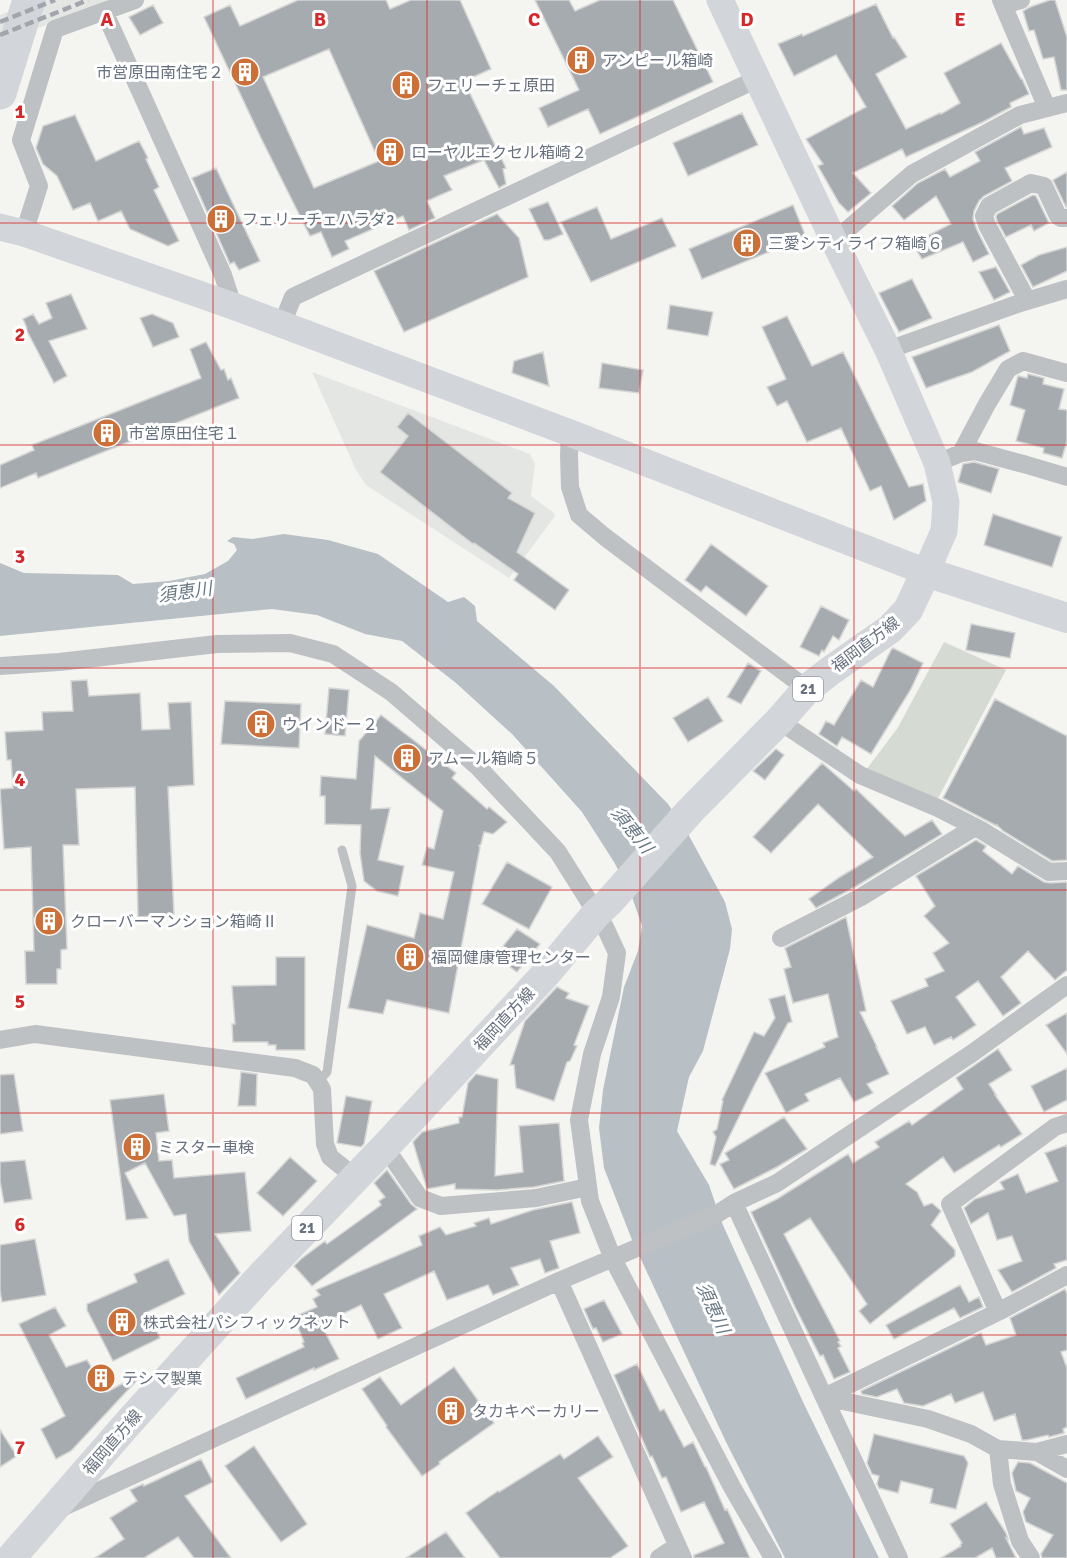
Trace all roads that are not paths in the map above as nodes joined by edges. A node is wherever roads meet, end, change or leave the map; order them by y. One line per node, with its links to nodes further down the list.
1 (29, 0): 8 (highway)
2 (135, 0): 6 (street)
3 (720, 0): 7 (street)
4 (1021, 0): 5 (street)
5 (1002, 3): 10 (street)
6 (104, 11): 12 (street); 16 (street)
7 (757, 79): 13 (street); 17 (street)
8 (0, 93)
9 (1067, 103): 10 (street)
10 (1047, 108): 13 (street)
11 (1067, 218): 15 (street)
12 (12, 230): 16 (street)
13 (834, 241): 18 (street)
14 (1067, 289): 15 (street)
15 (1027, 300): 18 (street)
16 (233, 306): 17 (street)
17 (282, 324): 20 (street)
18 (888, 350): 21 (street)
19 (1067, 373): 21 (street)
20 (570, 434): 23 (street); 26 (street)
21 (949, 458): 22 (street); 23 (street)
22 (1067, 477)
23 (926, 572): 24 (main road); 26 (main road, 福岡直方線 / 21)
24 (1067, 618)
25 (0, 666): 31 (street)
26 (807, 689): 27 (main road, 福岡直方線 / 21)
27 (779, 721): 28 (street); 31 (main road, 福岡直方線 / 21)
28 (975, 827): 30 (street); 32 (street)
29 (342, 850): 35 (lane)
30 (1067, 871)
31 (603, 908): 37 (main road, 福岡直方線 / 21); 39 (street)
32 (781, 938)
33 (1067, 985): 40 (street)
34 (0, 1040): 35 (street)
35 (318, 1083): 38 (street)
36 (1067, 1123): 44 (street)
37 (385, 1147): 38 (main road, 福岡直方線 / 21); 39 (street)
38 (356, 1178): 50 (main road, 福岡直方線 / 21)
39 (588, 1187): 41 (street)
40 (734, 1203): 41 (street); 45 (street)
41 (613, 1259): 43 (street); 54 (street)
42 (1067, 1275): 44 (street)
43 (559, 1281): 50 (street); 51 (street)
44 (998, 1312): 45 (street)
45 (824, 1397): 47 (street); 55 (street)
46 (1067, 1444): 48 (street)
47 (998, 1449): 48 (street); 56 (street)
48 (1037, 1452): 49 (street)
49 (1067, 1469)
50 (50, 1514): 52 (main road, 福岡直方線 / 21)
51 (680, 1552): 53 (street)
52 (10, 1558)
53 (659, 1558)
54 (773, 1558)
55 (899, 1558)
56 (1031, 1558)

